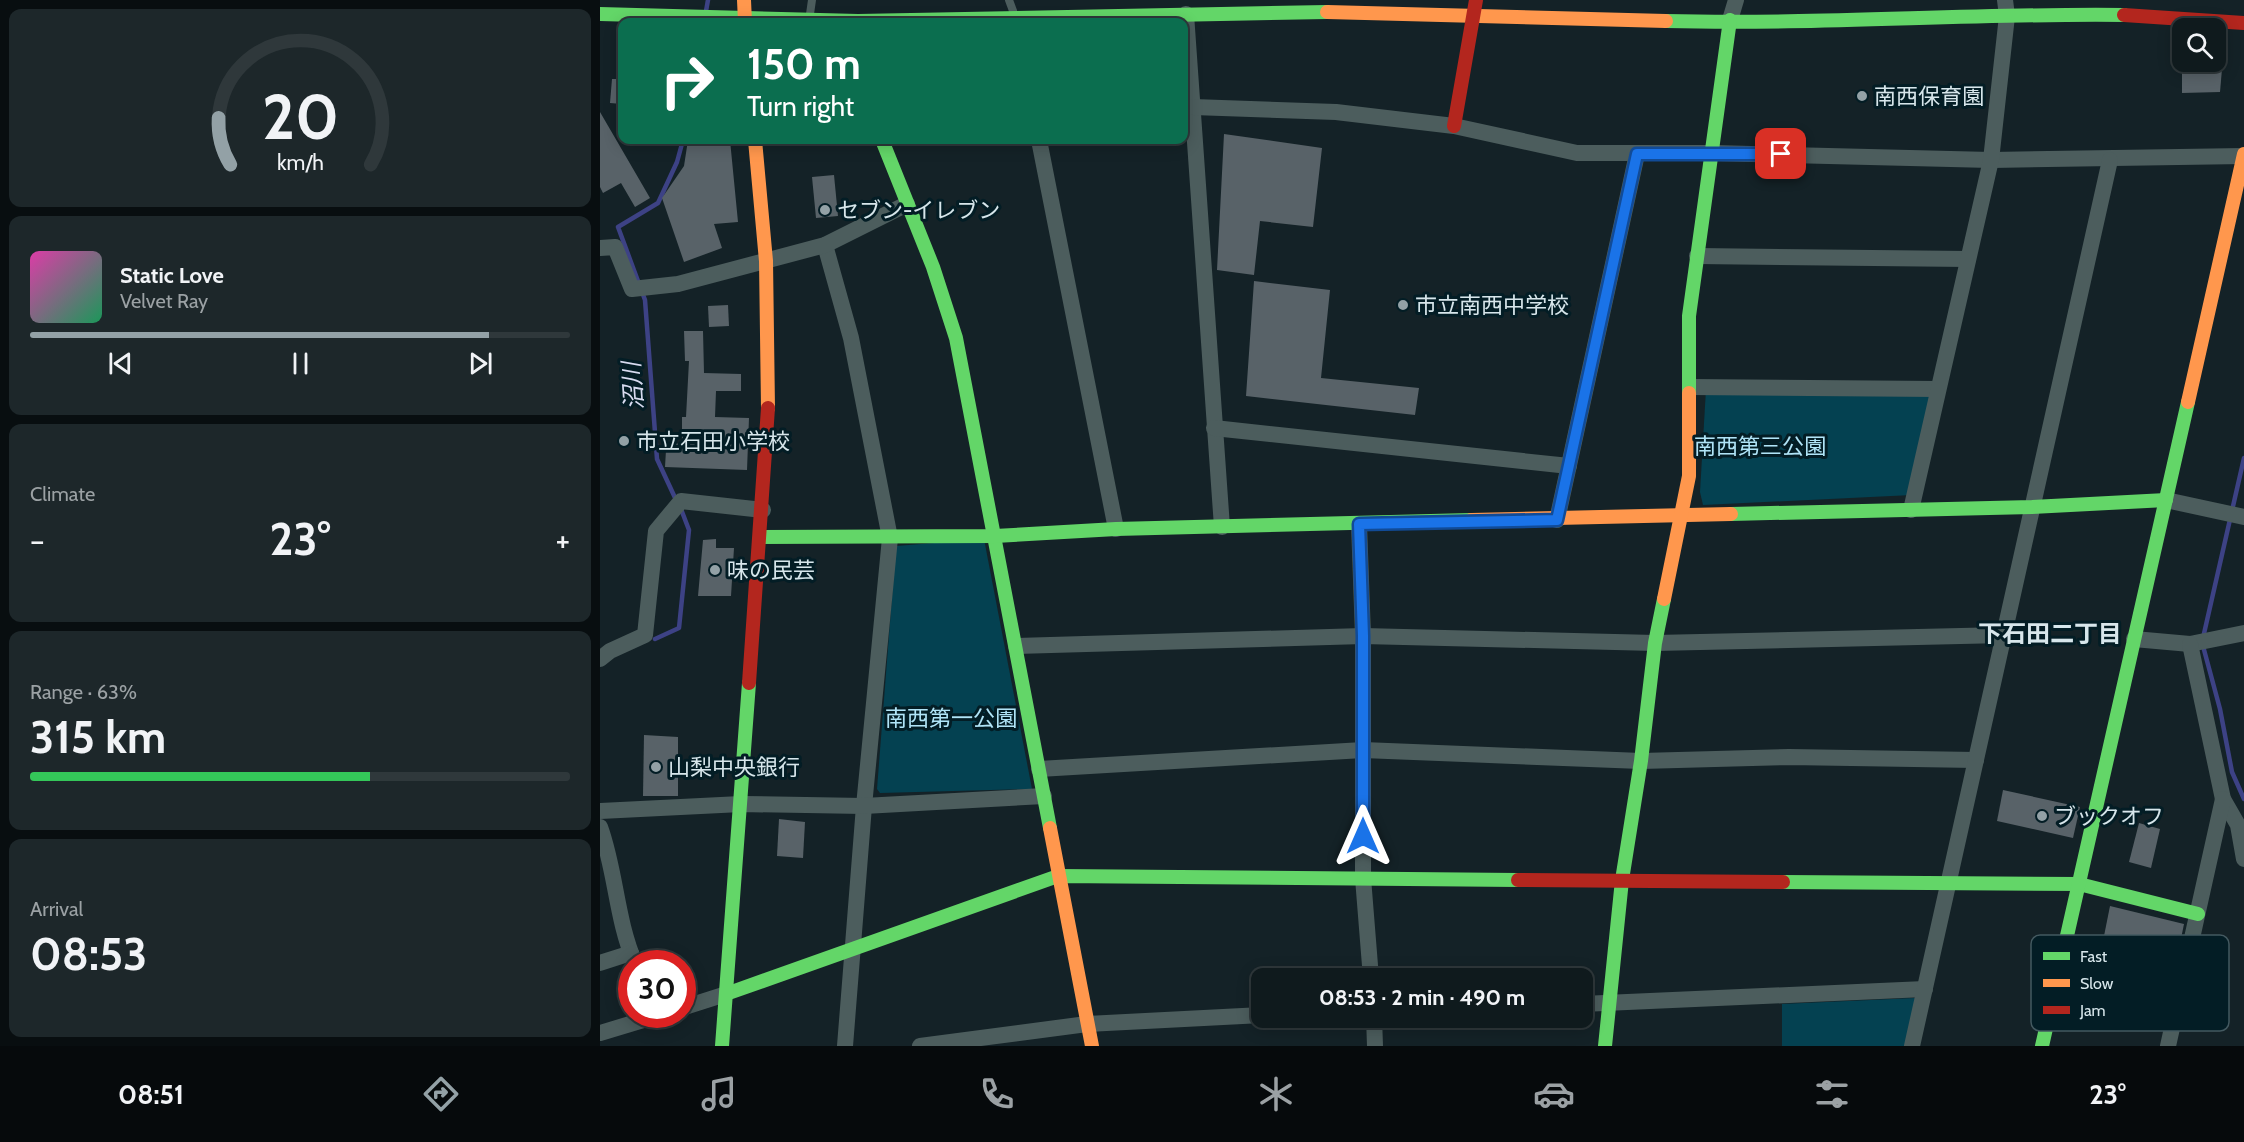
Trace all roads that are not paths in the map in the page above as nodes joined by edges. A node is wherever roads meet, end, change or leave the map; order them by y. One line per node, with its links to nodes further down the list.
1 (744, 0): 12 (street)
2 (812, 0): 13 (lane)
3 (1009, 0): 14 (lane)
4 (1476, 0): 10 (street)
5 (1736, 0): 17 (street)
6 (1293, 6): 9 (street); 10 (street)
7 (2006, 8): 17 (street); 18 (street); 28 (street)
8 (600, 14): 11 (street)
9 (1186, 14): 15 (street); 16 (street)
10 (1474, 16): 17 (street); 21 (street)
11 (663, 18)
12 (745, 18)
13 (809, 18)
14 (1015, 18)
15 (1089, 18)
16 (1186, 18)
17 (1730, 20): 25 (street)
18 (2244, 23)
19 (1188, 45): 20 (street)
20 (1192, 107): 21 (street); 38 (street)
21 (1454, 126): 26 (street)
22 (755, 144): 35 (street)
23 (884, 144): 30 (street)
24 (1040, 144): 49 (street)
25 (1713, 153): 26 (street); 28 (street); 33 (street)
26 (1637, 154): 39 (street)
27 (2244, 156): 29 (street); 40 (street)
28 (1991, 160): 29 (street); 34 (street)
29 (2110, 160): 41 (street)
30 (907, 204): 31 (street); 50 (street)
31 (825, 244): 35 (street); 52 (street)
32 (600, 248): 35 (street)
33 (1697, 256): 34 (street); 36 (street)
34 (1968, 259): 37 (street)
35 (766, 261): 42 (street)
36 (1690, 387): 37 (street); 45 (street)
37 (1938, 389): 43 (street)
38 (1214, 428): 39 (street); 48 (street)
39 (1569, 466): 46 (street)
40 (2166, 500): 41 (street); 44 (street); 56 (street)
41 (2032, 507): 43 (street); 54 (street)
42 (763, 510): 51 (street); 60 (street)
43 (1911, 510): 45 (street)
44 (2243, 516)
45 (1682, 517): 46 (street); 57 (street)
46 (1557, 520): 47 (street)
47 (1359, 524): 48 (street); 55 (street)
48 (1222, 527): 49 (street)
49 (1116, 529): 50 (street)
50 (995, 536): 52 (street); 59 (street)
51 (762, 537): 52 (street); 67 (street)
52 (890, 538): 68 (street)
53 (2244, 633): 58 (street)
54 (2004, 635): 57 (street); 62 (street)
55 (1363, 636): 57 (street); 59 (street); 61 (street)
56 (2134, 639): 58 (street); 76 (street)
57 (1655, 643): 63 (street)
58 (2192, 644): 66 (street)
59 (1016, 646): 64 (street)
60 (600, 659)
61 (1363, 750): 63 (street); 64 (street); 73 (street)
62 (1976, 760): 63 (street); 75 (street)
63 (1641, 761): 74 (street)
64 (1038, 769): 65 (street)
65 (1044, 796): 68 (street); 72 (street)
66 (2223, 799): 71 (street); 77 (street)
67 (741, 804): 68 (street); 69 (street); 86 (street)
68 (864, 806): 81 (street)
69 (600, 811)
70 (600, 827): 80 (street)
71 (2244, 859)
72 (1058, 876): 73 (street); 81 (street); 91 (street)
73 (1363, 878): 74 (street); 84 (street)
74 (1622, 880): 75 (street); 89 (street)
75 (1947, 883): 76 (street); 85 (street)
76 (2079, 884): 77 (street); 78 (street)
77 (2198, 914): 79 (street)
78 (2067, 935)
79 (2193, 935)
80 (630, 950)
81 (852, 951): 86 (street); 98 (street)
82 (618, 960): 83 (street)
83 (600, 963)
84 (1370, 968)
85 (1925, 989): 89 (street); 103 (street)
86 (726, 994): 87 (street); 97 (street)
87 (696, 1004)
88 (1593, 1004): 89 (street)
89 (1607, 1004): 102 (street)
90 (1251, 1016): 91 (street)
91 (1087, 1024): 99 (street); 100 (street)
92 (618, 1027): 96 (street)
93 (1374, 1028): 101 (street)
94 (2045, 1031): 104 (street)
95 (2171, 1031): 105 (street)
96 (600, 1033)
97 (722, 1046)
98 (845, 1046)
99 (920, 1046)
100 (1092, 1046)
101 (1375, 1046)
102 (1605, 1046)
103 (1912, 1046)
104 (2042, 1046)
105 (2168, 1046)

